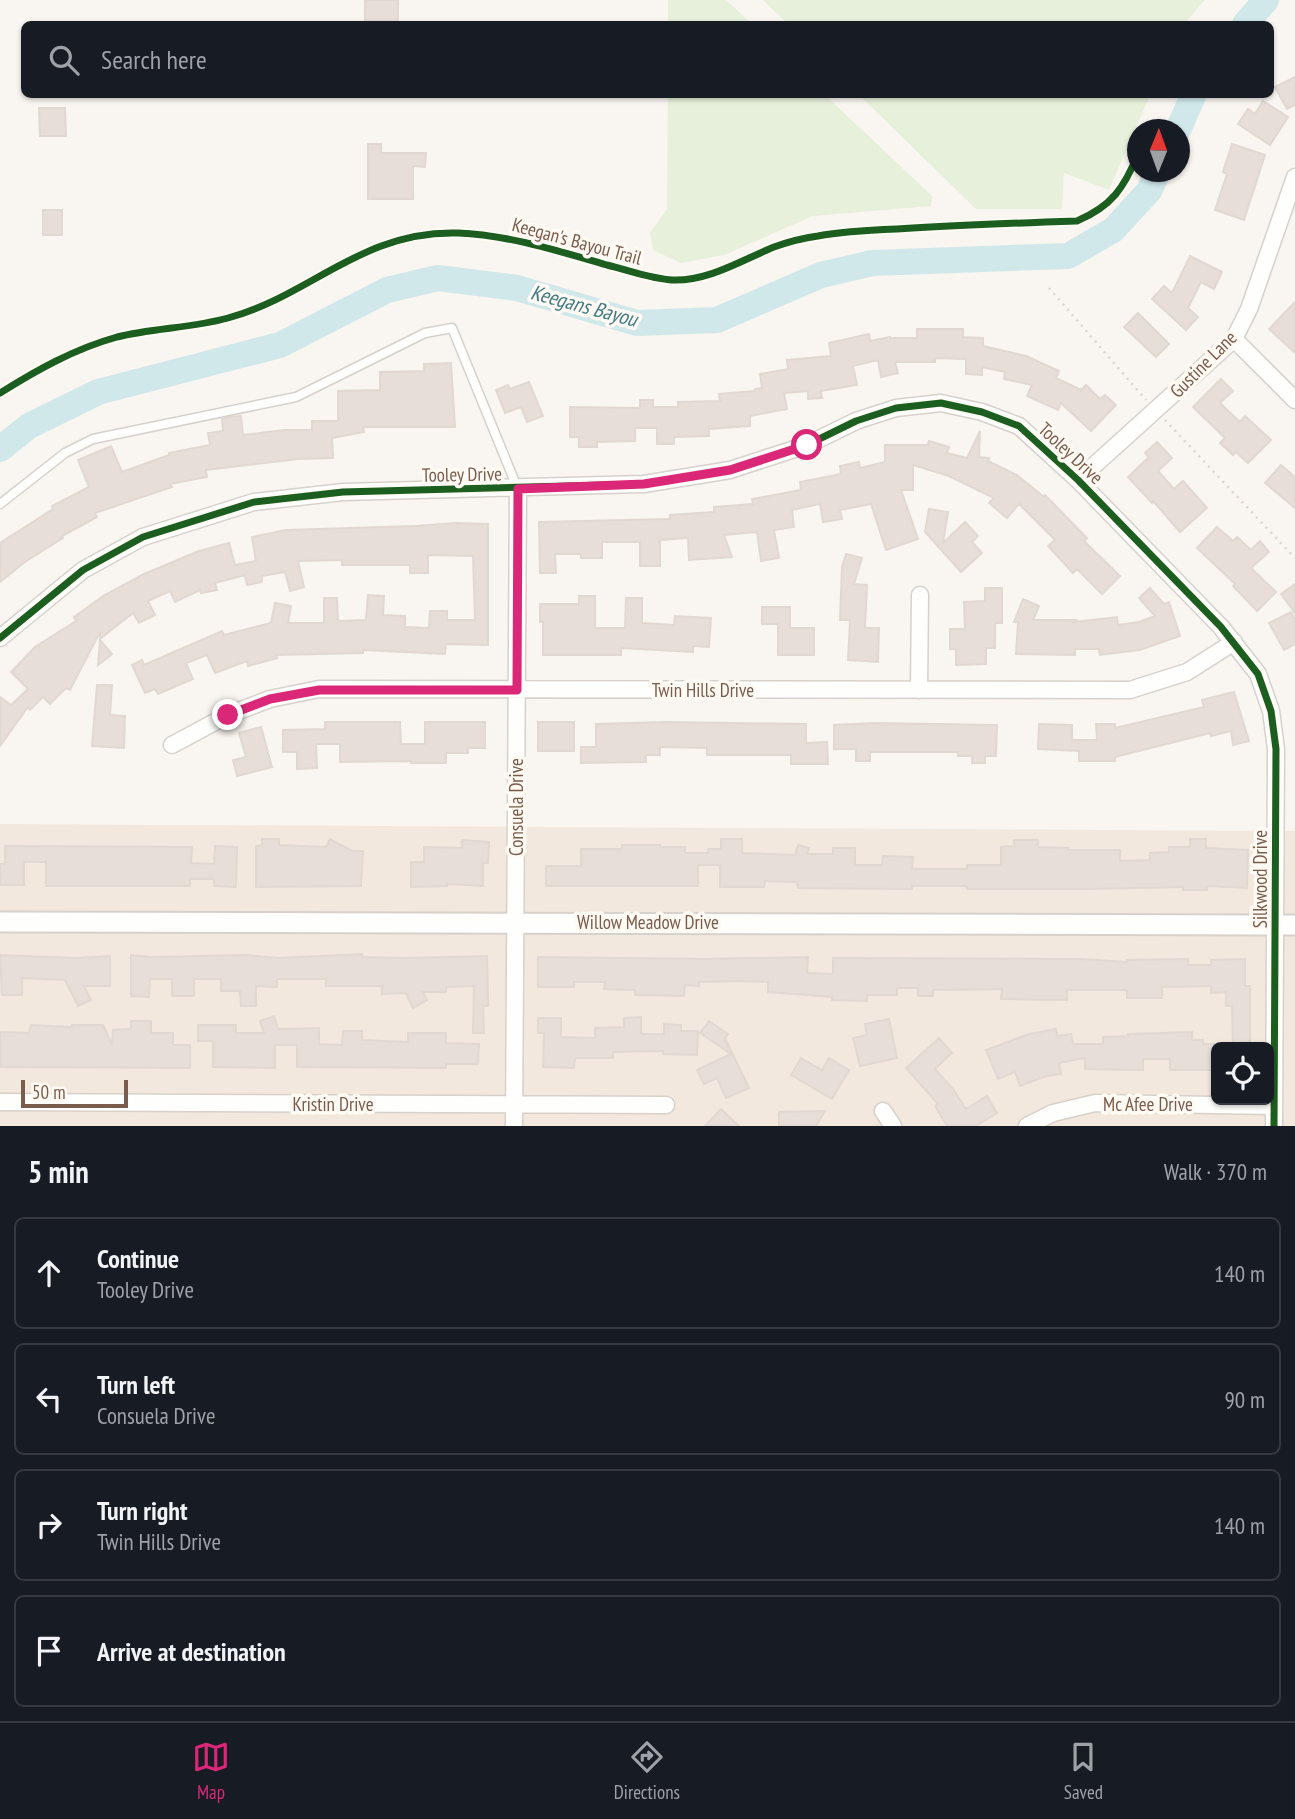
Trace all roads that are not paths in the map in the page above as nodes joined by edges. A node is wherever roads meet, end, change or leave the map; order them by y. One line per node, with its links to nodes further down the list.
1 (1295, 177): 2 (street, Gustine Lane)
2 (1234, 339): 3 (street); 4 (street, Gustine Lane)
3 (1295, 400)
4 (1078, 480): 5 (street, Tooley Drive); 9 (street, Tooley Drive)
5 (518, 489): 6 (lane); 8 (street, Tooley Drive); 10 (street, Consuela Drive)
6 (0, 504)
7 (920, 595): 11 (street)
8 (0, 638)
9 (1234, 642): 11 (street, Twin Hills Drive); 15 (street, Silkwood Drive)
10 (517, 690): 11 (street, Twin Hills Drive); 12 (street, Twin Hills Drive); 14 (street, Consuela Drive)
11 (919, 690)
12 (172, 745)
13 (0, 922): 14 (street, Willow Meadow Drive)
14 (515, 922): 15 (street, Willow Meadow Drive); 17 (street, Consuela Drive)
15 (1286, 925): 19 (street, Silkwood Drive)
16 (0, 1102): 17 (street, Kristin Drive)
17 (514, 1105): 18 (street, Kristin Drive); 21 (street, Consuela Drive)
18 (666, 1105)
19 (1273, 1106): 23 (street, Mc Afee Drive); 24 (street, Silkwood Drive)
20 (883, 1111): 22 (street)
21 (514, 1126)
22 (893, 1126)
23 (1027, 1126)
24 (1274, 1126)

